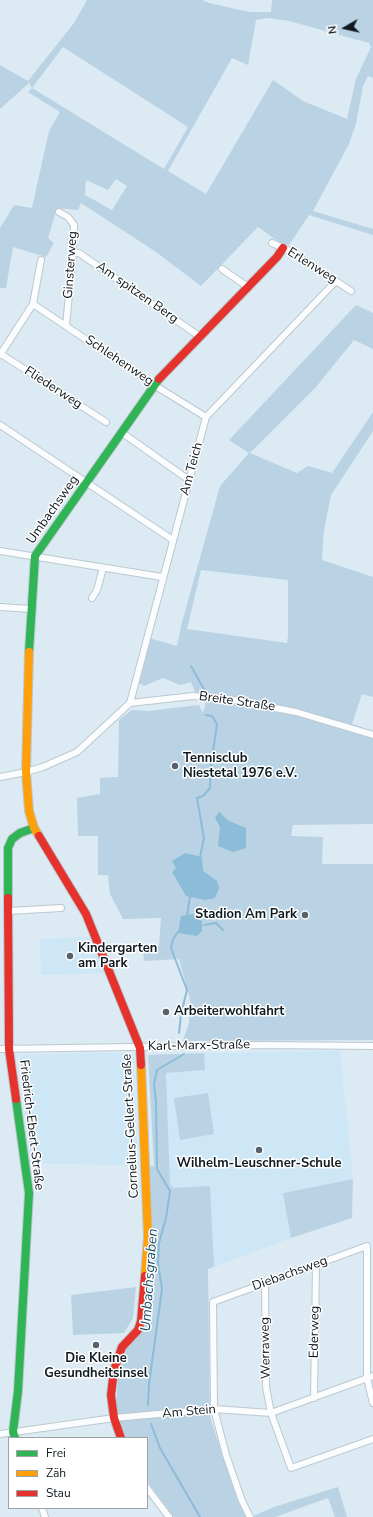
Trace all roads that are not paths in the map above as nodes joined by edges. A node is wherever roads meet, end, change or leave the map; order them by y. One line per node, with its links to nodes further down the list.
1 (59, 212): 4 (street, Ginsterweg)
2 (272, 243): 3 (street, Erlenweg)
3 (283, 248): 7 (street, Erlenweg); 8 (street, Umbachsweg)
4 (74, 252): 11 (street, Ginsterweg); 12 (street, Am spitzen Berg)
5 (41, 260): 10 (street)
6 (222, 269): 8 (street)
7 (336, 281): 9 (street, Erlenweg); 15 (street, Am Teich)
8 (248, 287): 12 (street, Umbachsweg)
9 (351, 291)
10 (33, 304): 11 (street, Schlehenweg); 13 (street)
11 (66, 326): 14 (street, Schlehenweg)
12 (199, 336): 14 (street, Umbachsweg)
13 (1, 354): 16 (street, Fliederweg)
14 (154, 385): 15 (street, Schlehenweg); 18 (street, Umbachsweg)
15 (206, 417): 19 (street, Am Teich)
16 (106, 422)
17 (0, 425): 20 (street)
18 (121, 432): 19 (street); 20 (street, Umbachsweg)
19 (189, 480): 21 (street, Am Teich)
20 (87, 483): 21 (street); 23 (street, Umbachsweg)
21 (173, 540): 25 (street, Am Teich)
22 (0, 551): 23 (street)
23 (35, 556): 24 (street); 28 (street, Umbachsweg)
24 (103, 568): 25 (street); 26 (street)
25 (162, 577): 29 (street, Am Teich)
26 (92, 598)
27 (0, 607): 28 (street)
28 (31, 609): 31 (street, Umbachsweg)
29 (130, 703): 30 (street, Breite Straße); 31 (street)
30 (373, 735)
31 (26, 772): 32 (street); 33 (street, Umbachsweg)
32 (0, 777)
33 (34, 828): 35 (street, Friedrich-Ebert-Straße); 38 (street, Cornelius-Gellert-Straße)
34 (61, 908): 35 (street)
35 (9, 911): 39 (street, Friedrich-Ebert-Straße)
36 (373, 1046): 38 (street, Karl-Marx-Straße)
37 (0, 1048): 39 (street, Karl-Marx-Straße)
38 (140, 1048): 39 (street, Karl-Marx-Straße); 47 (street, Cornelius-Gellert-Straße)
39 (9, 1049): 49 (street, Friedrich-Ebert-Straße)
40 (316, 1265): 41 (street, Diebachsweg); 42 (street, Diebachsweg); 43 (street, Ederweg)
41 (265, 1283): 45 (street, Diebachsweg); 46 (street, Werraweg)
42 (370, 1377): 43 (street, Am Stein); 44 (street)
43 (314, 1398): 46 (street, Am Stein)
44 (373, 1403)
45 (214, 1409): 46 (street, Am Stein); 47 (street, Am Stein); 54 (street)
46 (271, 1413): 51 (street, Werraweg)
47 (114, 1418): 49 (street, Am Stein); 50 (street, Cornelius-Gellert-Straße)
48 (0, 1434): 49 (street, Am Stein)
49 (14, 1435)
50 (121, 1437)
51 (373, 1439)
52 (148, 1489): 53 (street)
53 (169, 1517)
54 (250, 1517)

